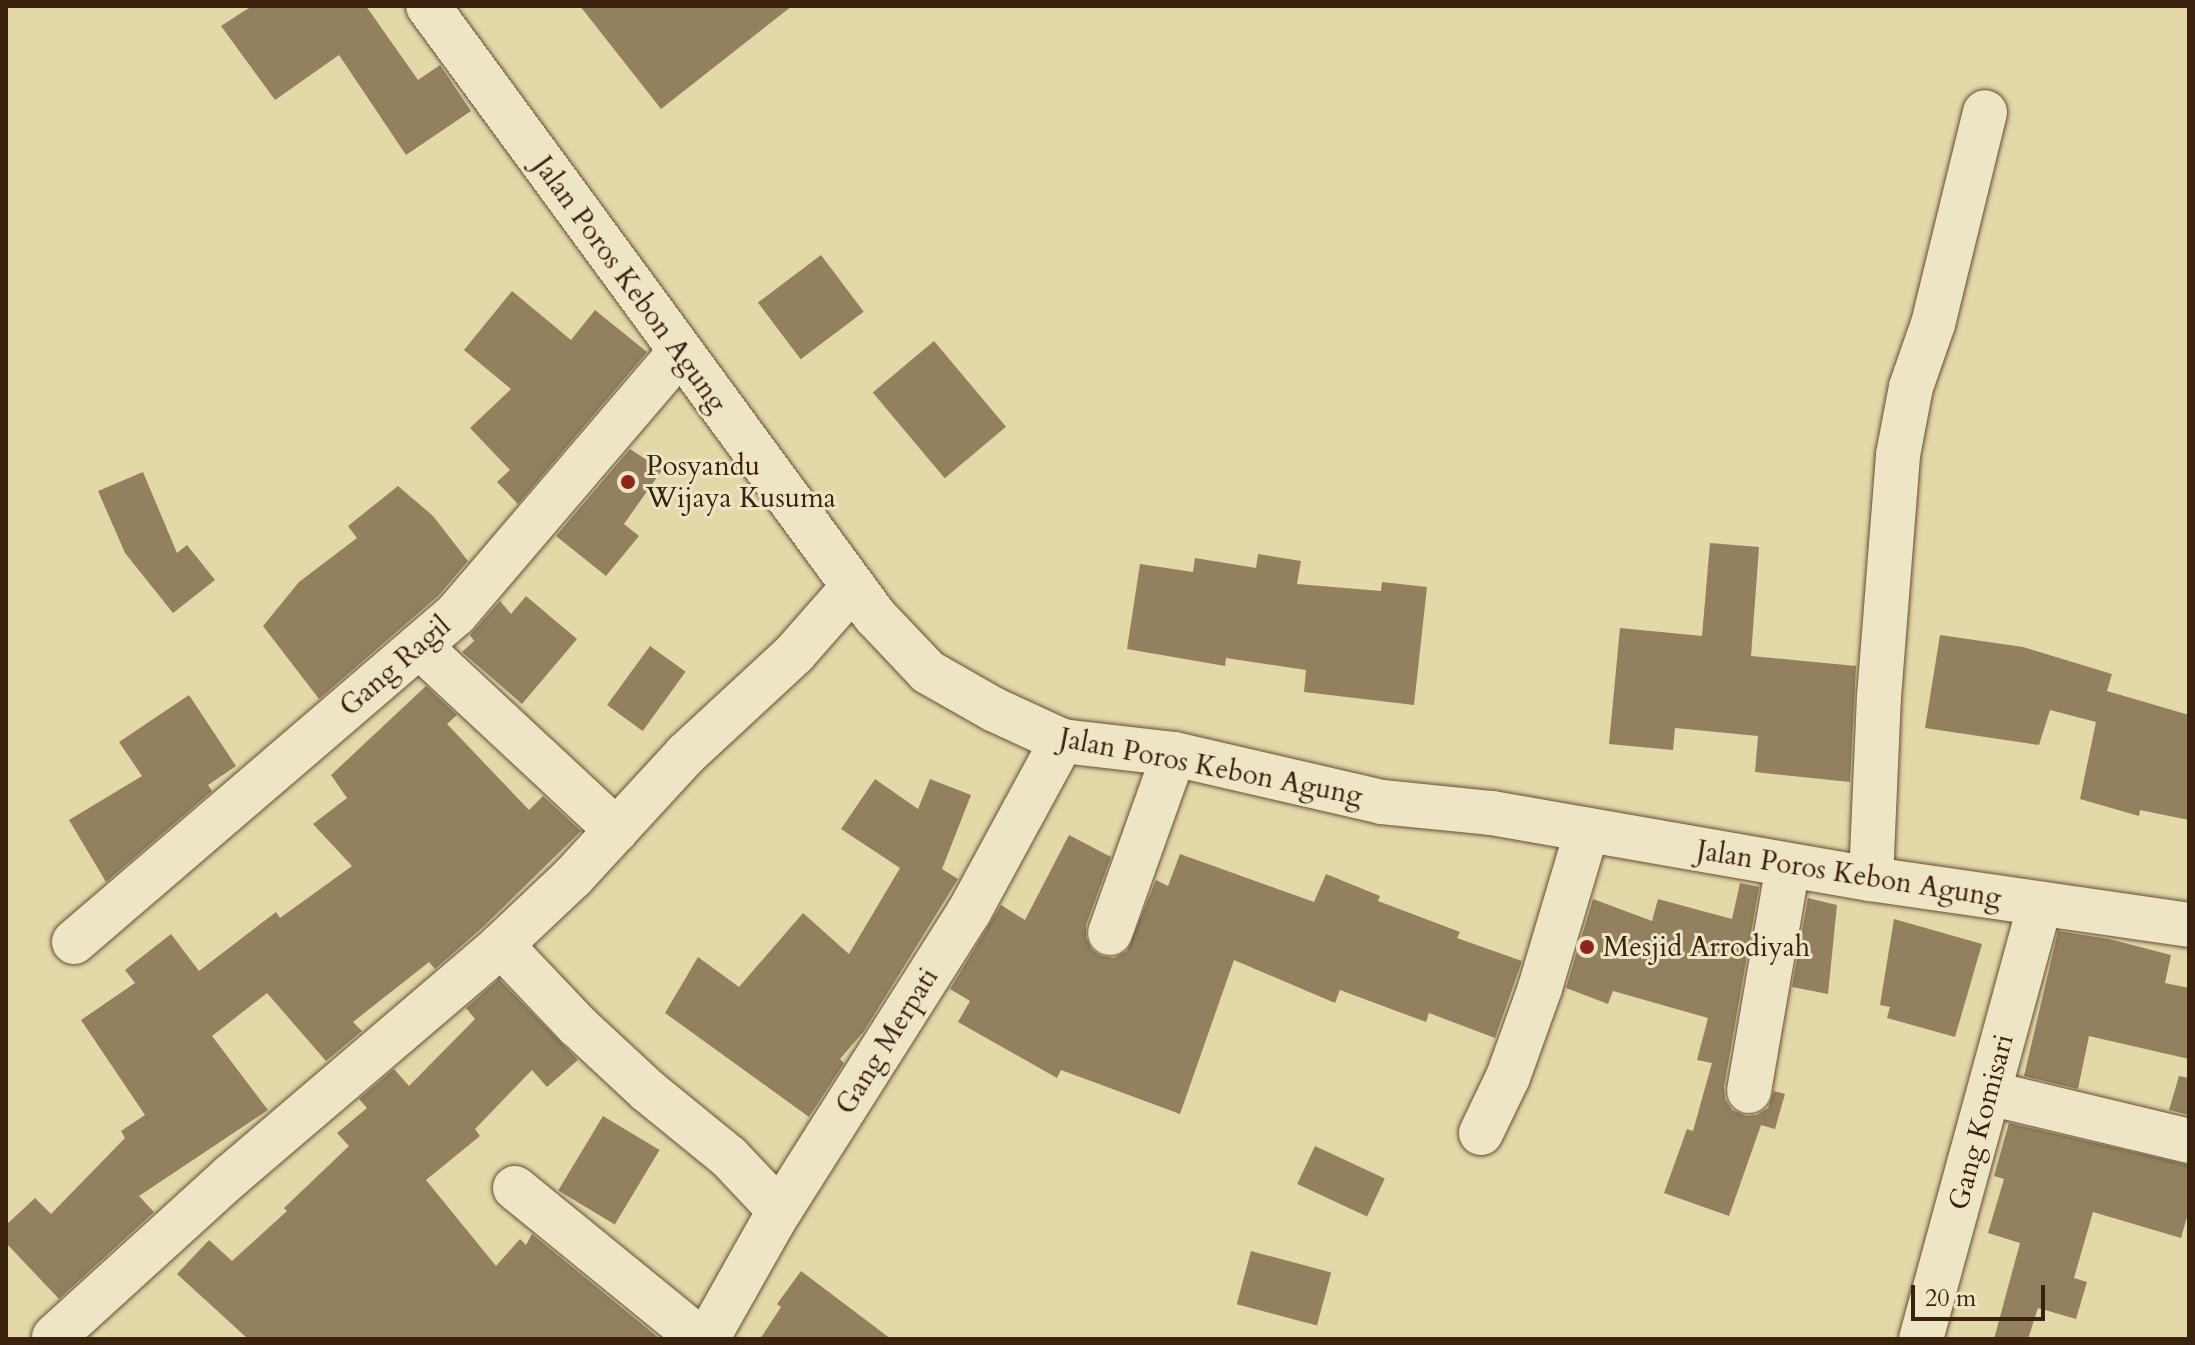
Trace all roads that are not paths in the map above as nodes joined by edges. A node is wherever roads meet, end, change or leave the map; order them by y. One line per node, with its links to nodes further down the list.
1 (428, 6): 3 (street, Jalan Poros Kebon Agung)
2 (1985, 112): 11 (street)
3 (680, 352): 4 (street, Jalan Poros Kebon Agung); 5 (street, Gang Ragil)
4 (853, 587): 6 (street, Jalan Poros Kebon Agung); 8 (street)
5 (419, 646): 8 (street); 15 (street, Gang Ragil)
6 (1062, 741): 7 (street, Jalan Poros Kebon Agung); 22 (street, Gang Merpati)
7 (1174, 754): 9 (street, Jalan Poros Kebon Agung); 14 (street)
8 (616, 830): 16 (street)
9 (1587, 830): 10 (street, Jalan Poros Kebon Agung); 19 (street)
10 (1788, 865): 11 (street, Jalan Poros Kebon Agung); 17 (street)
11 (1871, 879): 12 (street, Jalan Poros Kebon Agung)
12 (2040, 904): 13 (street, Jalan Poros Kebon Agung); 18 (street, Gang Komisari)
13 (2189, 925)
14 (1110, 933)
15 (74, 942)
16 (501, 945): 22 (street); 23 (street)
17 (1749, 1091)
18 (1989, 1093): 20 (street); 26 (street, Gang Komisari)
19 (1481, 1133)
20 (2189, 1141)
21 (515, 1188): 24 (street)
22 (780, 1211): 25 (street, Gang Merpati)
23 (54, 1337)
24 (700, 1339)
25 (707, 1339)
26 (1921, 1339)

